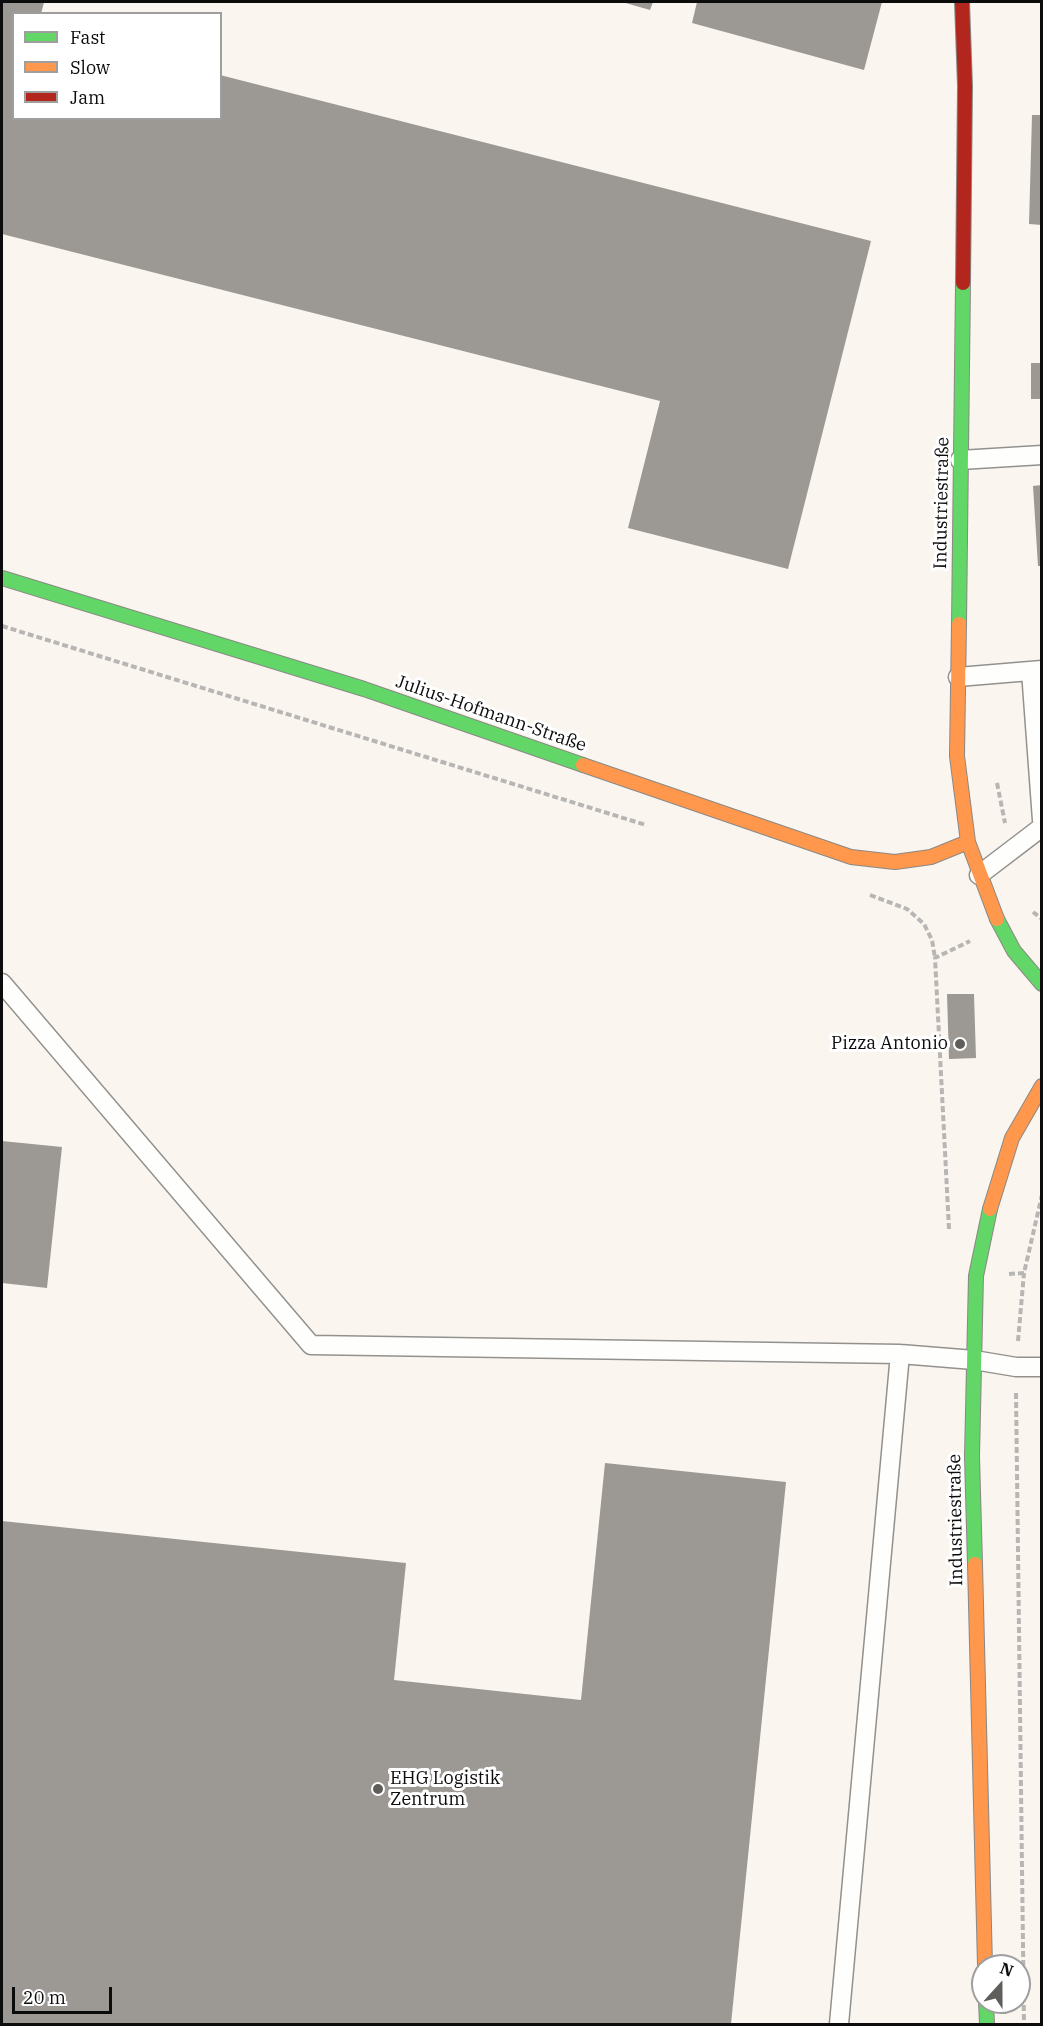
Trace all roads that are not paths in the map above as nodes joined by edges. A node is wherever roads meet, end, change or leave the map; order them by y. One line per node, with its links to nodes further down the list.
1 (962, 2): 3 (street, Industriestraße)
2 (1041, 455): 3 (lane)
3 (960, 460): 6 (street, Industriestraße)
4 (2, 578): 9 (street, Julius-Hofmann-Straße)
5 (1036, 670): 6 (lane); 7 (lane)
6 (958, 677): 9 (street, Industriestraße)
7 (1041, 820)
8 (1041, 827): 10 (lane)
9 (968, 842): 10 (street, Industriestraße)
10 (980, 874): 12 (street, Industriestraße)
11 (2, 983): 14 (lane)
12 (1041, 984)
13 (1041, 1086): 15 (street, Industriestraße)
14 (900, 1354): 15 (lane); 18 (lane)
15 (974, 1360): 16 (lane); 17 (street, Industriestraße)
16 (1041, 1367)
17 (985, 1954)
18 (839, 2025)

